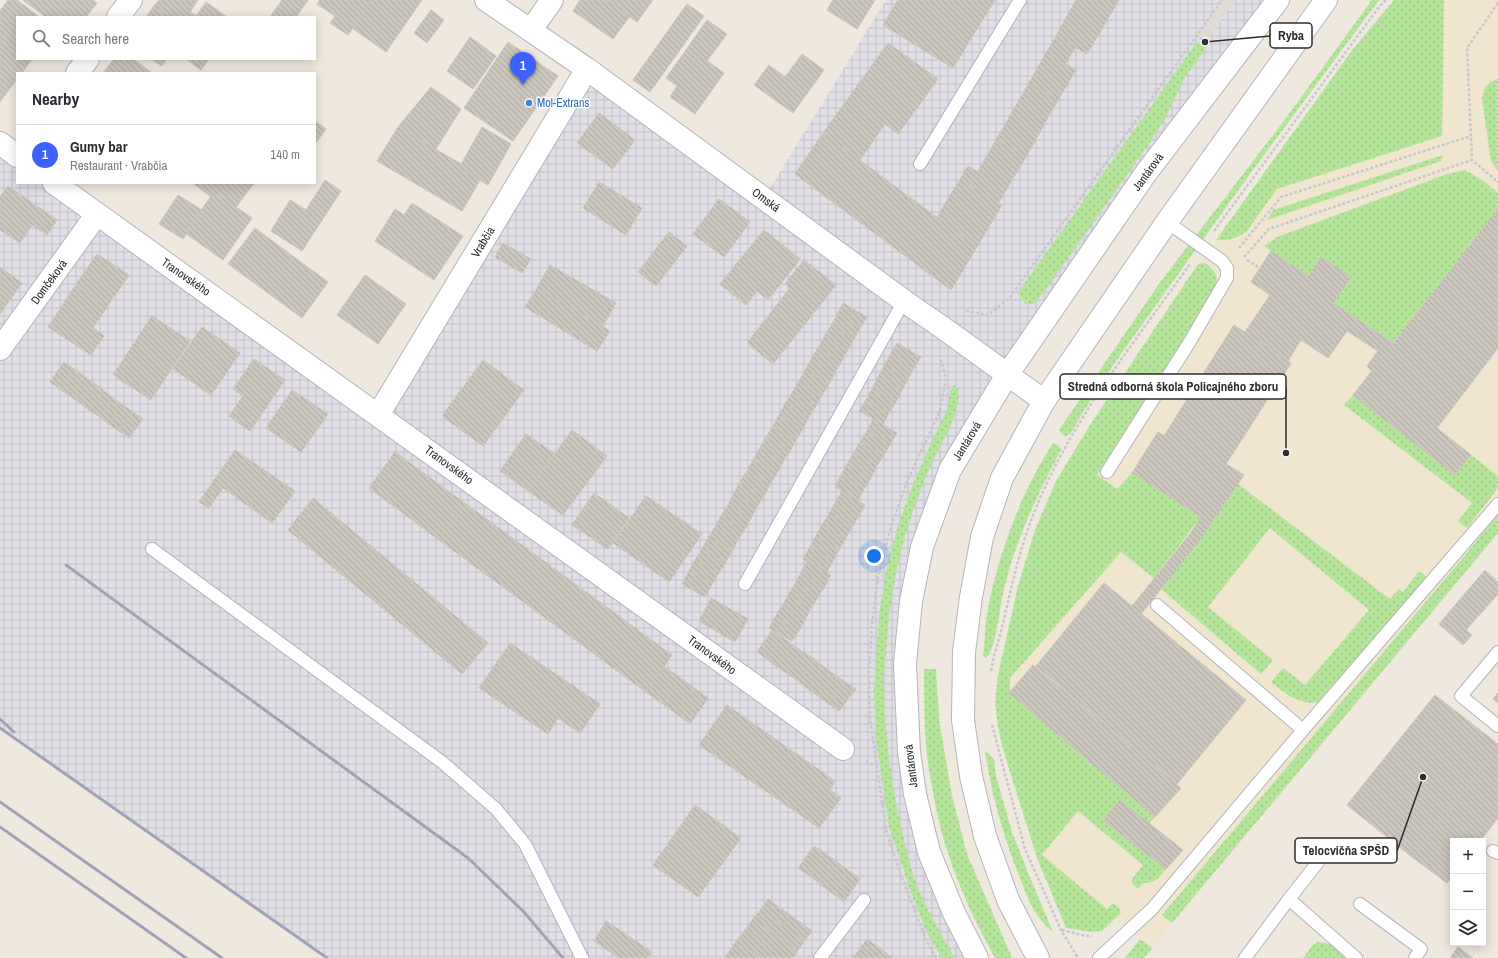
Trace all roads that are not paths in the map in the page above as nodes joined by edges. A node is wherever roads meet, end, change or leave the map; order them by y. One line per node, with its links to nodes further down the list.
1 (131, 0): 7 (street)
2 (486, 0): 8 (street, Omská)
3 (552, 0): 8 (street)
4 (1020, 0): 14 (lane)
5 (1278, 0): 20 (street, Jantárová)
6 (1325, 1): 17 (street)
7 (119, 16)
8 (531, 30): 10 (street, Omská)
9 (87, 60): 11 (street)
10 (587, 69): 18 (street, Omská); 22 (street, Vrabčia)
11 (78, 72)
12 (0, 143): 13 (street)
13 (16, 155)
14 (920, 164)
15 (55, 184): 16 (street, Tranovského)
16 (97, 214): 19 (street, Domčeková); 22 (street, Tranovského)
17 (1167, 222): 21 (street); 23 (lane)
18 (904, 302): 20 (street, Omská); 26 (lane)
19 (0, 349)
20 (1007, 375): 21 (street, Omská); 38 (street, Jantárová)
21 (1044, 401): 39 (street)
22 (378, 415): 31 (street, Tranovského)
23 (1106, 472)
24 (1498, 504): 30 (lane)
25 (152, 549): 36 (lane)
26 (745, 584)
27 (1157, 605): 30 (lane)
28 (1498, 652): 29 (lane)
29 (1498, 726)
30 (1303, 730): 40 (lane)
31 (843, 749)
32 (1322, 857): 33 (lane)
33 (1290, 899): 41 (lane); 42 (lane)
34 (864, 900): 37 (lane)
35 (1360, 904): 43 (lane)
36 (582, 958)
37 (820, 958)
38 (976, 958)
39 (1038, 958)
40 (1099, 958)
41 (1245, 958)
42 (1356, 958)
43 (1415, 958)

